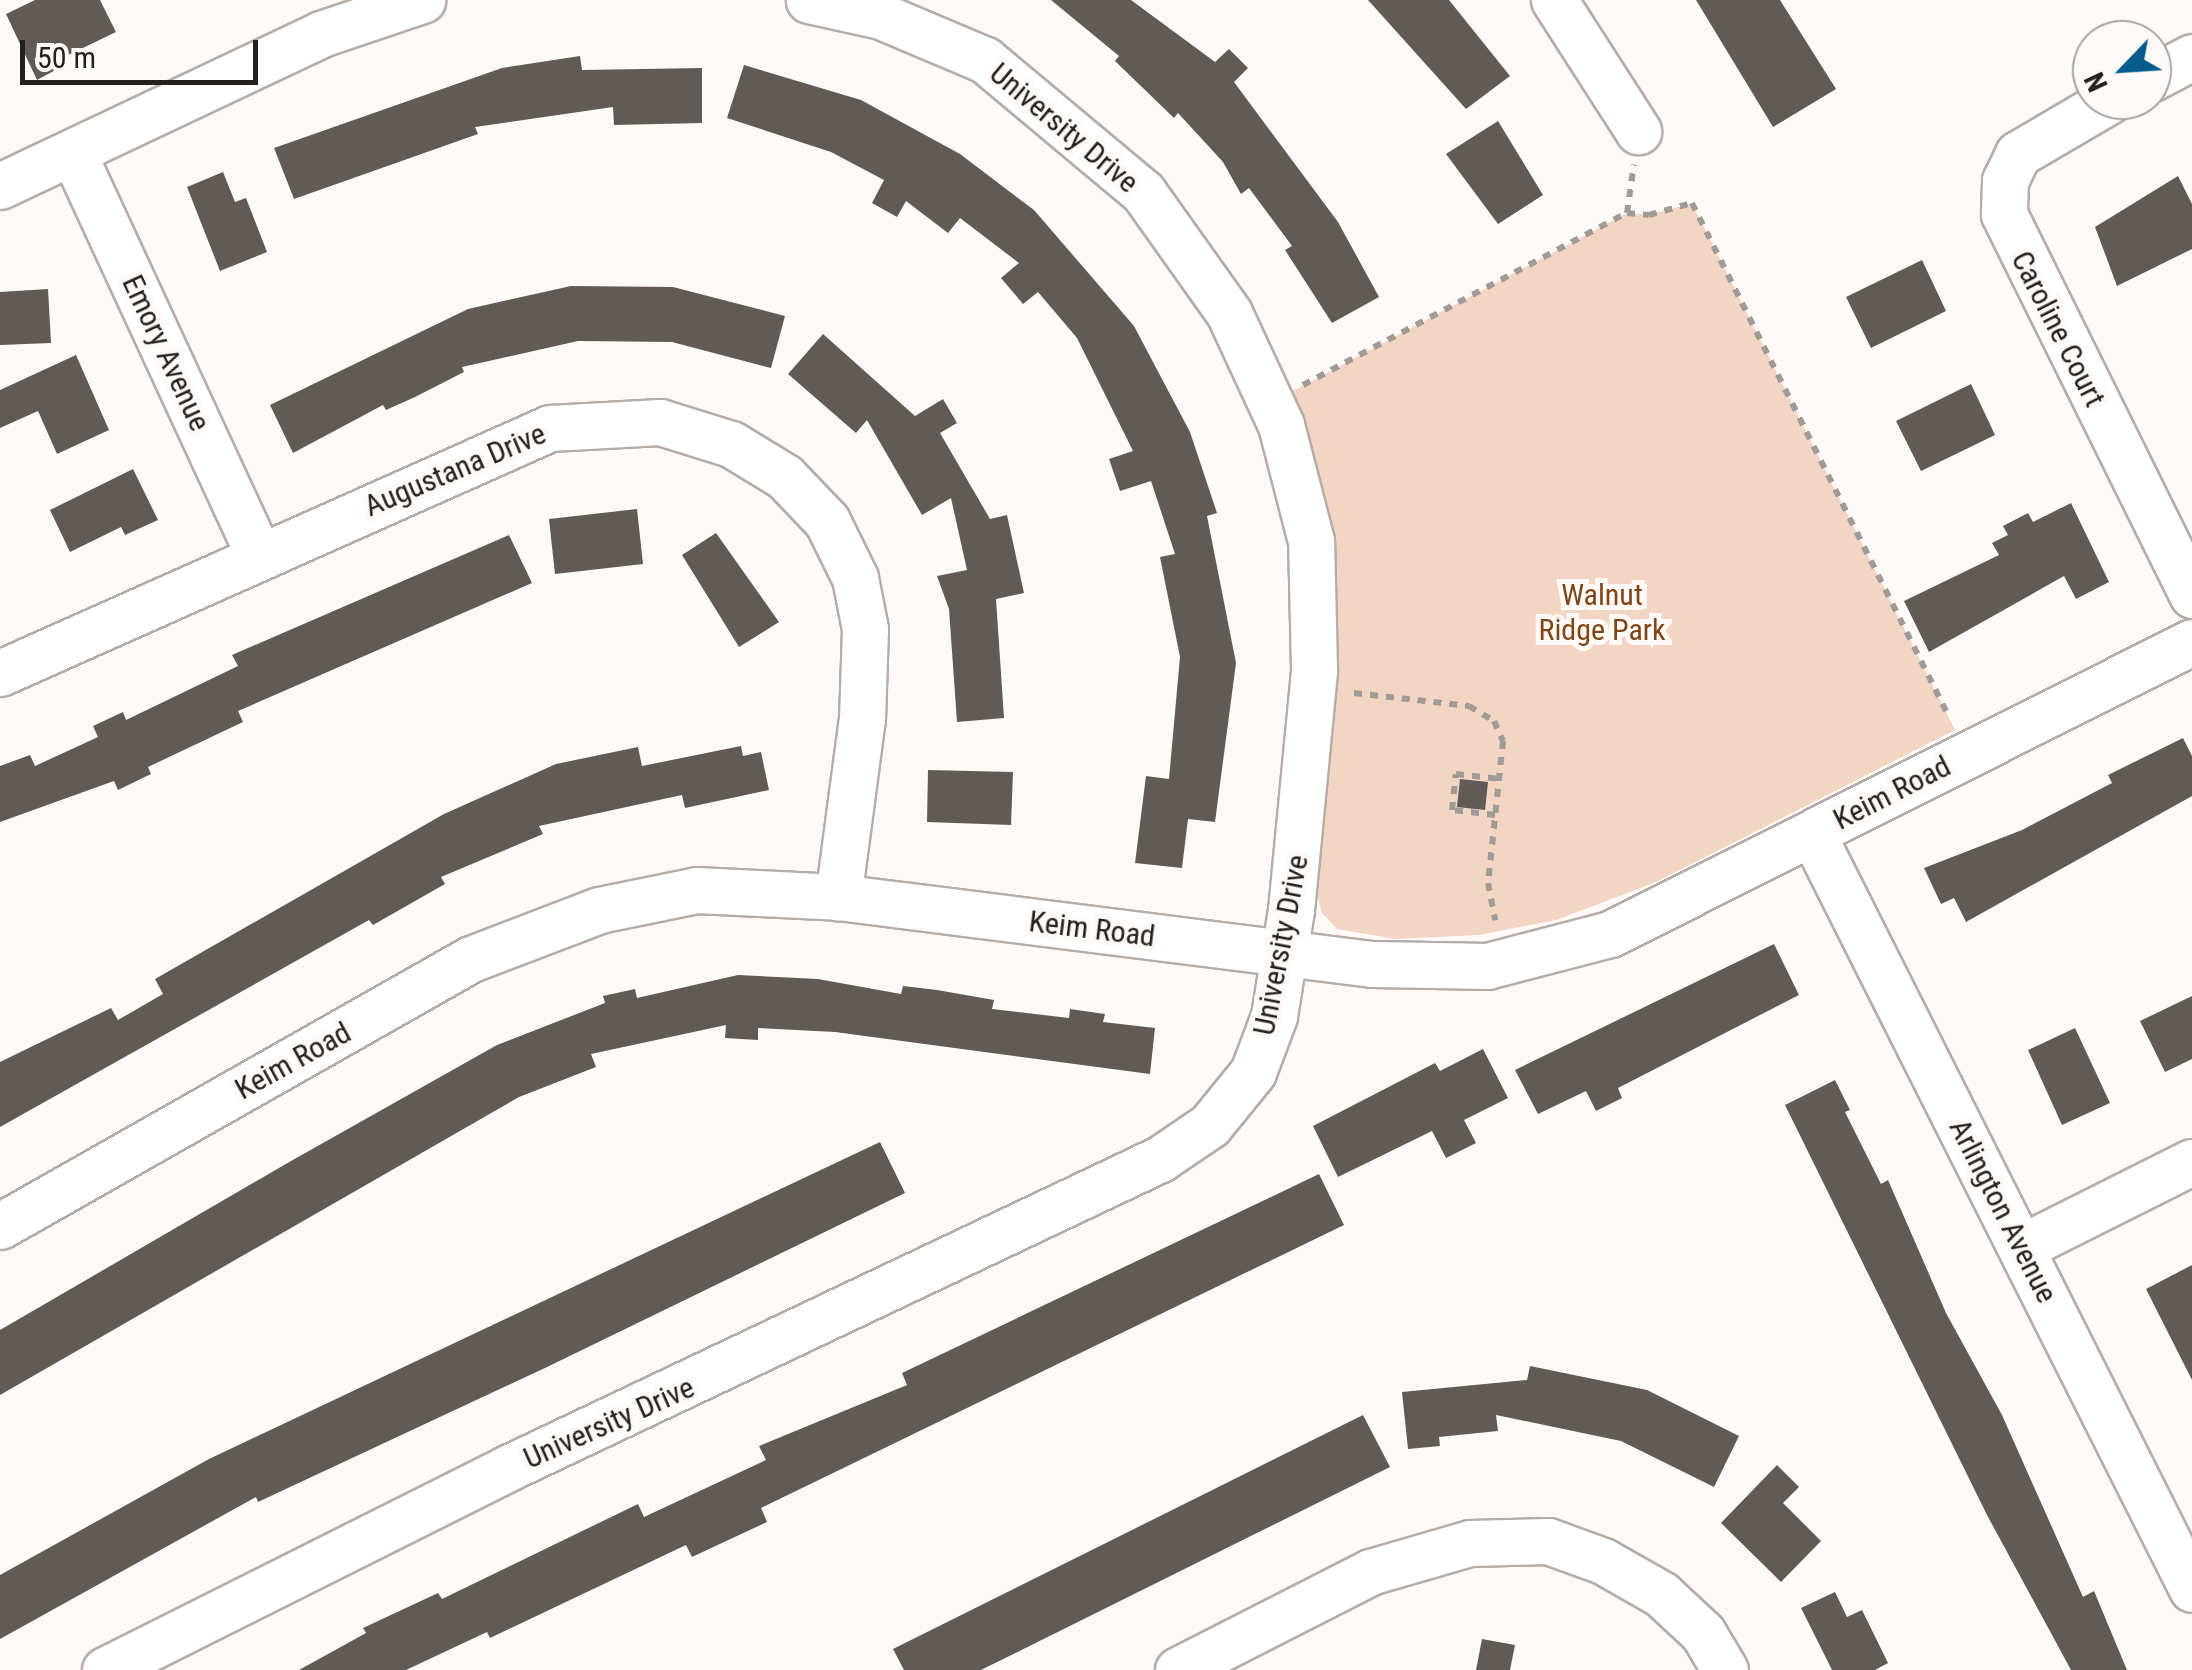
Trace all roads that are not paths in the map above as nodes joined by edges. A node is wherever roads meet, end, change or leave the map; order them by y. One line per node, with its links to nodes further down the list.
1 (422, 0): 6 (street)
2 (809, 0): 14 (street, University Drive)
3 (1554, 0): 5 (street)
4 (2076, 120): 9 (street, Caroline Court)
5 (1638, 131)
6 (73, 152): 7 (street); 8 (street, Emory Avenue)
7 (0, 186)
8 (258, 553): 11 (street, Augustana Drive); 13 (street, Augustana Drive)
9 (2192, 595)
10 (2192, 642): 12 (street, Keim Road)
11 (0, 673)
12 (1812, 833): 14 (street, Keim Road); 17 (street, Arlington Avenue)
13 (838, 897): 14 (street, Keim Road); 16 (street, Keim Road)
14 (1284, 954): 19 (street, University Drive)
15 (2192, 1162): 17 (street)
16 (0, 1226)
17 (2022, 1248): 18 (street, Arlington Avenue)
18 (2192, 1589)
19 (106, 1670)
20 (1178, 1670): 21 (street)
21 (1726, 1670)

